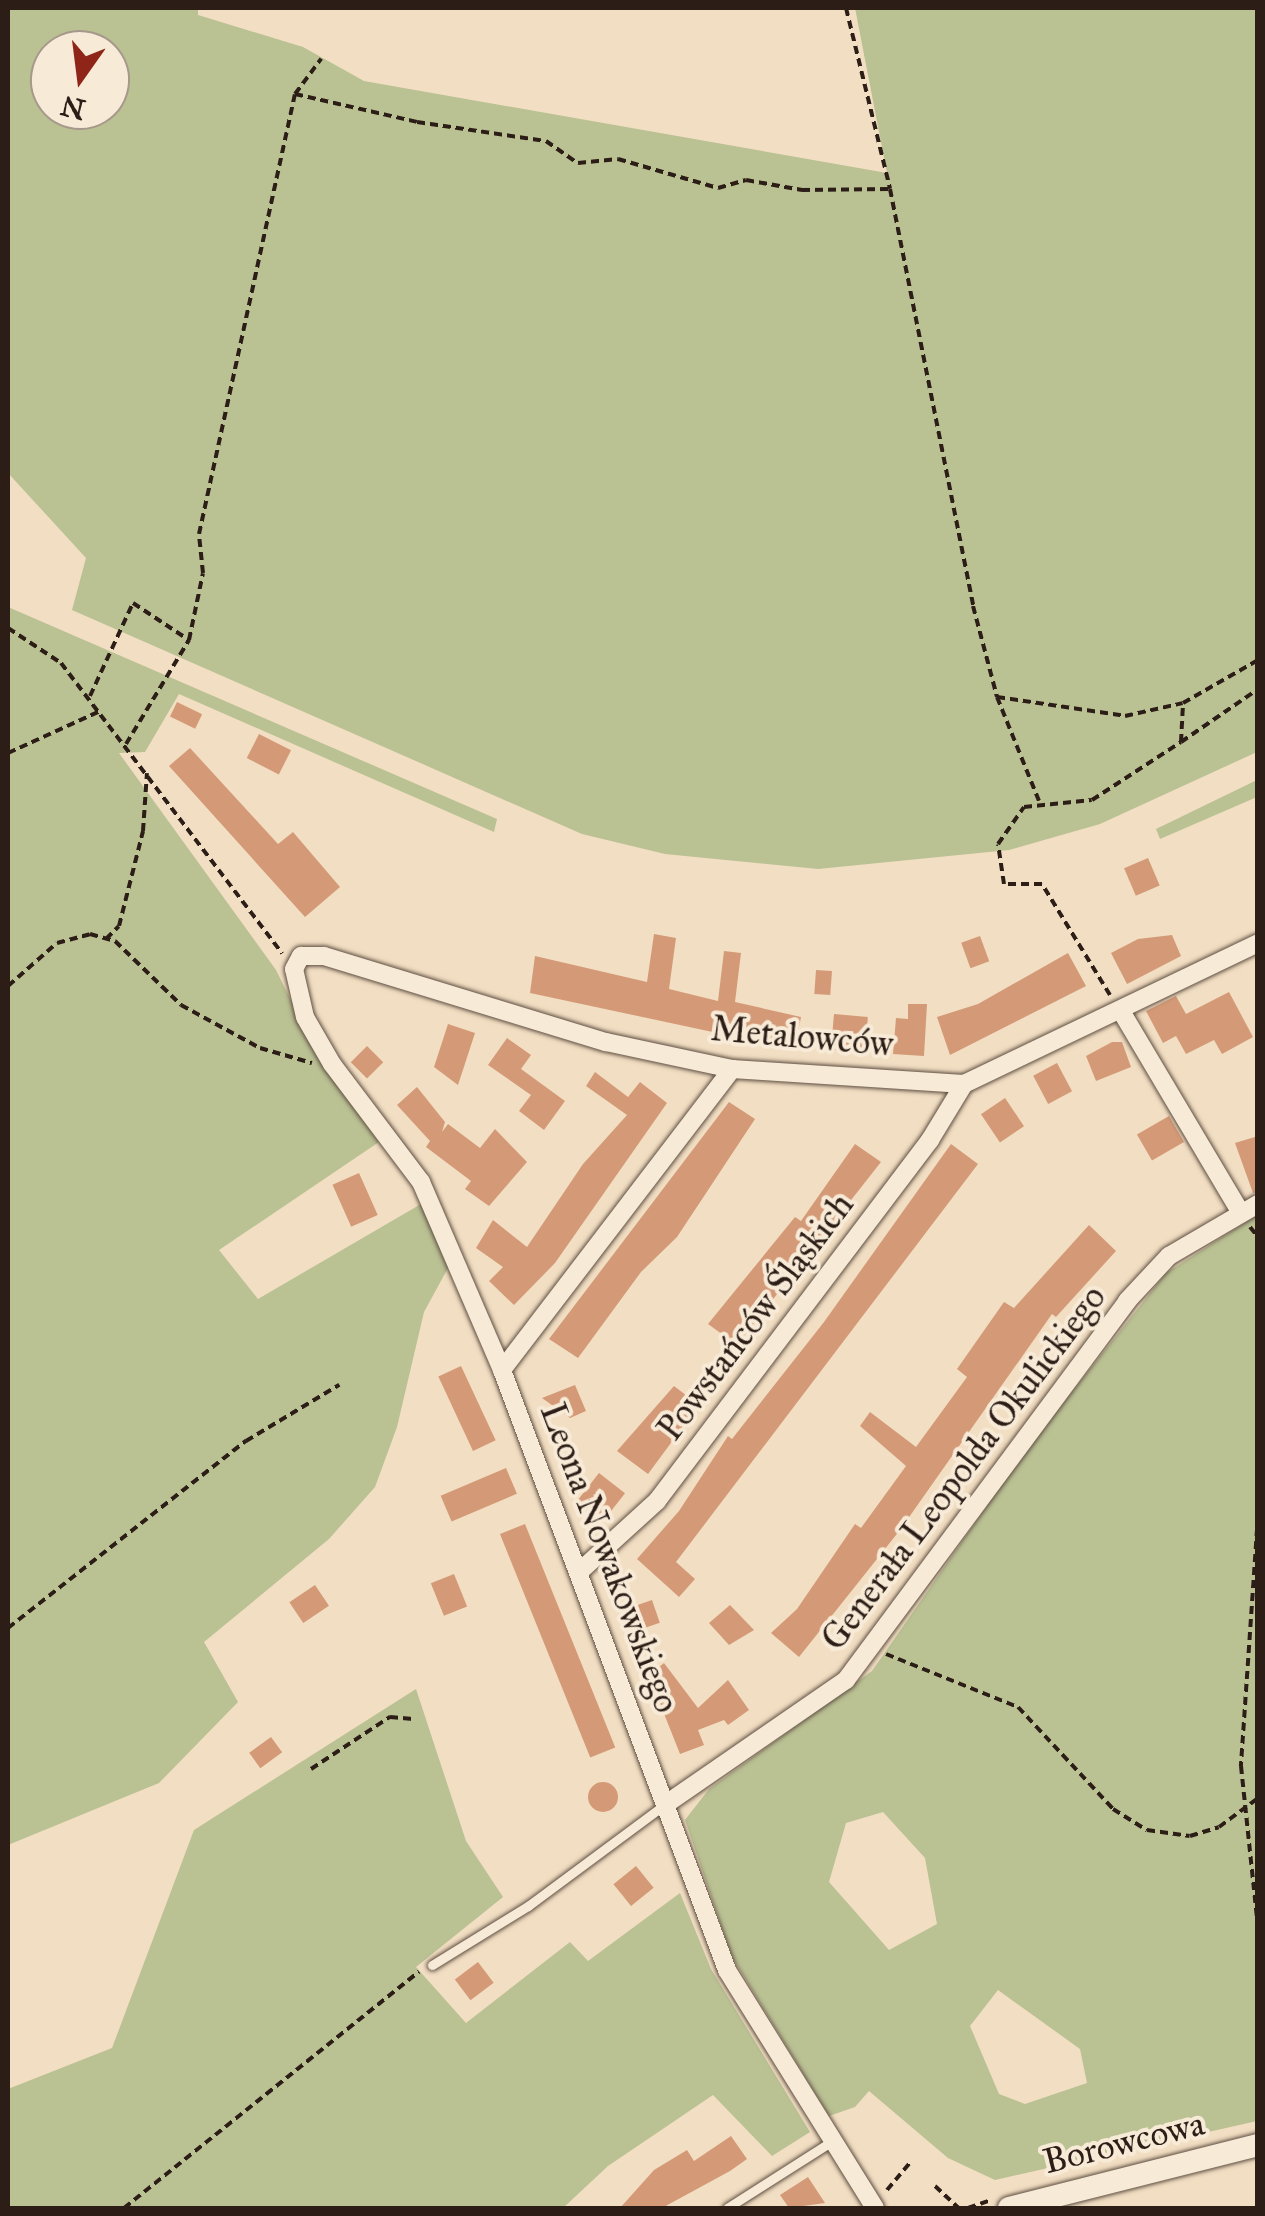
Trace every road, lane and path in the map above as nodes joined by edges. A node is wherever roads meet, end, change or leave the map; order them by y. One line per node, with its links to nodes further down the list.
1 (846, 8): 4 (path)
2 (321, 59): 3 (path)
3 (295, 94): 4 (path); 6 (path)
4 (890, 189): 9 (path)
5 (8, 628): 10 (path)
6 (190, 640): 10 (path); 14 (path)
7 (1258, 660): 11 (path)
8 (1258, 689): 13 (path)
9 (997, 697): 11 (path); 17 (path)
10 (89, 698): 12 (path)
11 (1183, 703): 13 (path)
12 (100, 712): 14 (path); 15 (path)
13 (1181, 742): 17 (path)
14 (126, 744): 16 (path)
15 (8, 752)
16 (148, 772): 18 (path); 20 (path)
17 (1039, 801): 22 (path)
18 (106, 938): 21 (path); 23 (path)
19 (1258, 943): 22 (street, Metalowców)
20 (294, 969): 23 (street, Leona Nowakowskiego); 24 (street, Metalowców)
21 (8, 986)
22 (1121, 1011): 25 (street, Metalowców); 26 (street)
23 (332, 1064): 27 (street, Leona Nowakowskiego)
24 (732, 1069): 25 (street, Metalowców); 27 (street)
25 (964, 1084): 30 (street, Powstańców Śląskich)
26 (1248, 1207): 32 (street, Generała Leopolda Okulickiego)
27 (502, 1370): 30 (street, Leona Nowakowskiego)
28 (340, 1385): 31 (path)
29 (1258, 1515): 37 (path)
30 (579, 1572): 36 (street, Leona Nowakowskiego)
31 (8, 1628)
32 (873, 1648): 36 (street, Generała Leopolda Okulickiego); 37 (path)
33 (413, 1719): 34 (path)
34 (311, 1769)
35 (1258, 1798): 37 (path)
36 (669, 1802): 39 (lane); 40 (street, Leona Nowakowskiego)
37 (1245, 1808): 38 (path)
38 (1258, 1930)
39 (432, 1966): 45 (path)
40 (832, 2141): 44 (street, Leona Nowakowskiego); 46 (lane)
41 (1258, 2145): 48 (street, Borowcowa)
42 (910, 2163): 44 (path)
43 (935, 2186): 47 (path)
44 (878, 2202)
45 (125, 2208)
46 (726, 2208)
47 (959, 2208)
48 (1008, 2208)

